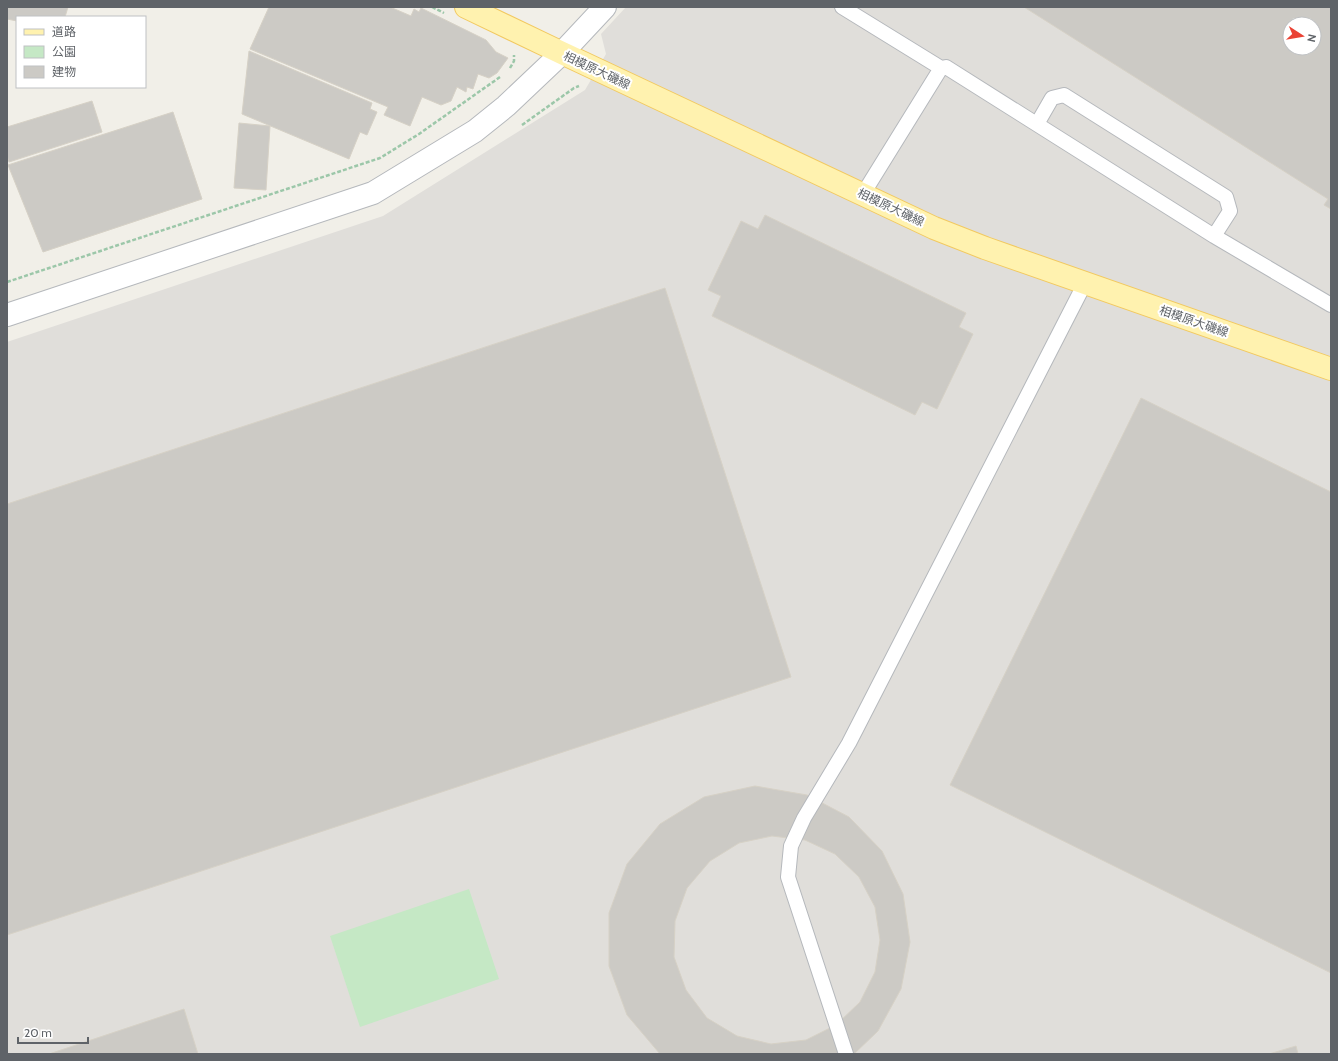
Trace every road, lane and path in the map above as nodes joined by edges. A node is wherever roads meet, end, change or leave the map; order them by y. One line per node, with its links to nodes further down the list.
1 (466, 7): 4 (main road, 相模原大磯線)
2 (605, 7): 4 (street)
3 (842, 7): 6 (lane)
4 (562, 54): 10 (main road, 相模原大磯線); 15 (street)
5 (514, 56): 7 (path)
6 (941, 68): 9 (lane); 10 (lane)
7 (507, 71)
8 (502, 76): 12 (path)
9 (1037, 124): 11 (lane); 11 (lane)
10 (863, 194): 13 (main road, 相模原大磯線)
11 (1214, 236): 14 (lane)
12 (7, 282)
13 (1085, 283): 16 (main road, 相模原大磯線); 17 (lane)
14 (1331, 306)
15 (7, 315)
16 (1331, 369)
17 (846, 1054)

